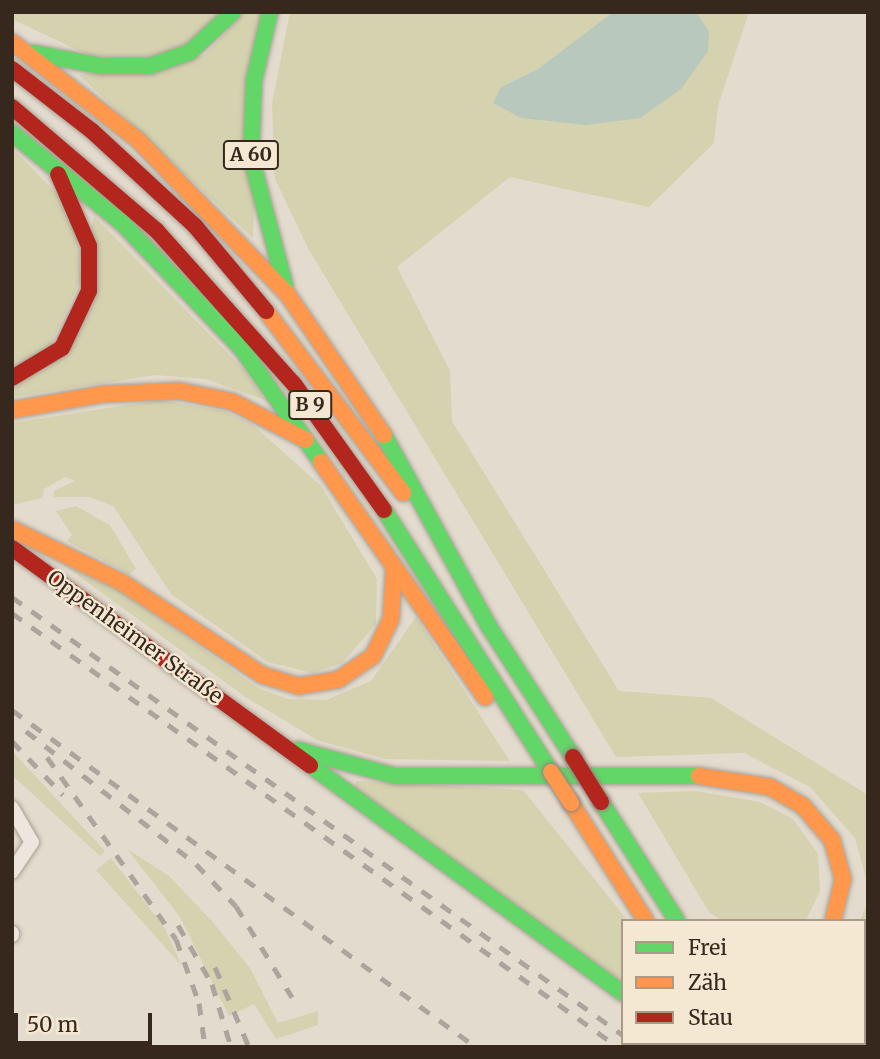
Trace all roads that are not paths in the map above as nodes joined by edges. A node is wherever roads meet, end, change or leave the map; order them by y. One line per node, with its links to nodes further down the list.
1 (233, 12): 4 (main road)
2 (270, 12): 9 (main road, A 60)
3 (12, 42): 4 (main road)
4 (27, 51): 9 (main road)
5 (12, 69): 16 (main road, B 9)
6 (12, 107): 18 (main road, B 9)
7 (12, 133): 8 (main road)
8 (56, 170): 10 (main road); 12 (main road)
9 (288, 295): 16 (main road)
10 (12, 378)
11 (12, 410): 12 (main road, B 9)
12 (312, 443): 15 (main road)
13 (12, 529): 15 (main road)
14 (12, 548): 17 (main road, Oppenheimer Straße)
15 (394, 567): 18 (main road)
16 (474, 600): 21 (main road, B 9, bridge)
17 (257, 726): 23 (main road); 24 (main road)
18 (544, 763): 22 (main road, B 9, bridge)
19 (12, 808): 20 (street)
20 (12, 872)
21 (673, 915)
22 (645, 919)
23 (833, 919)
24 (621, 992)

